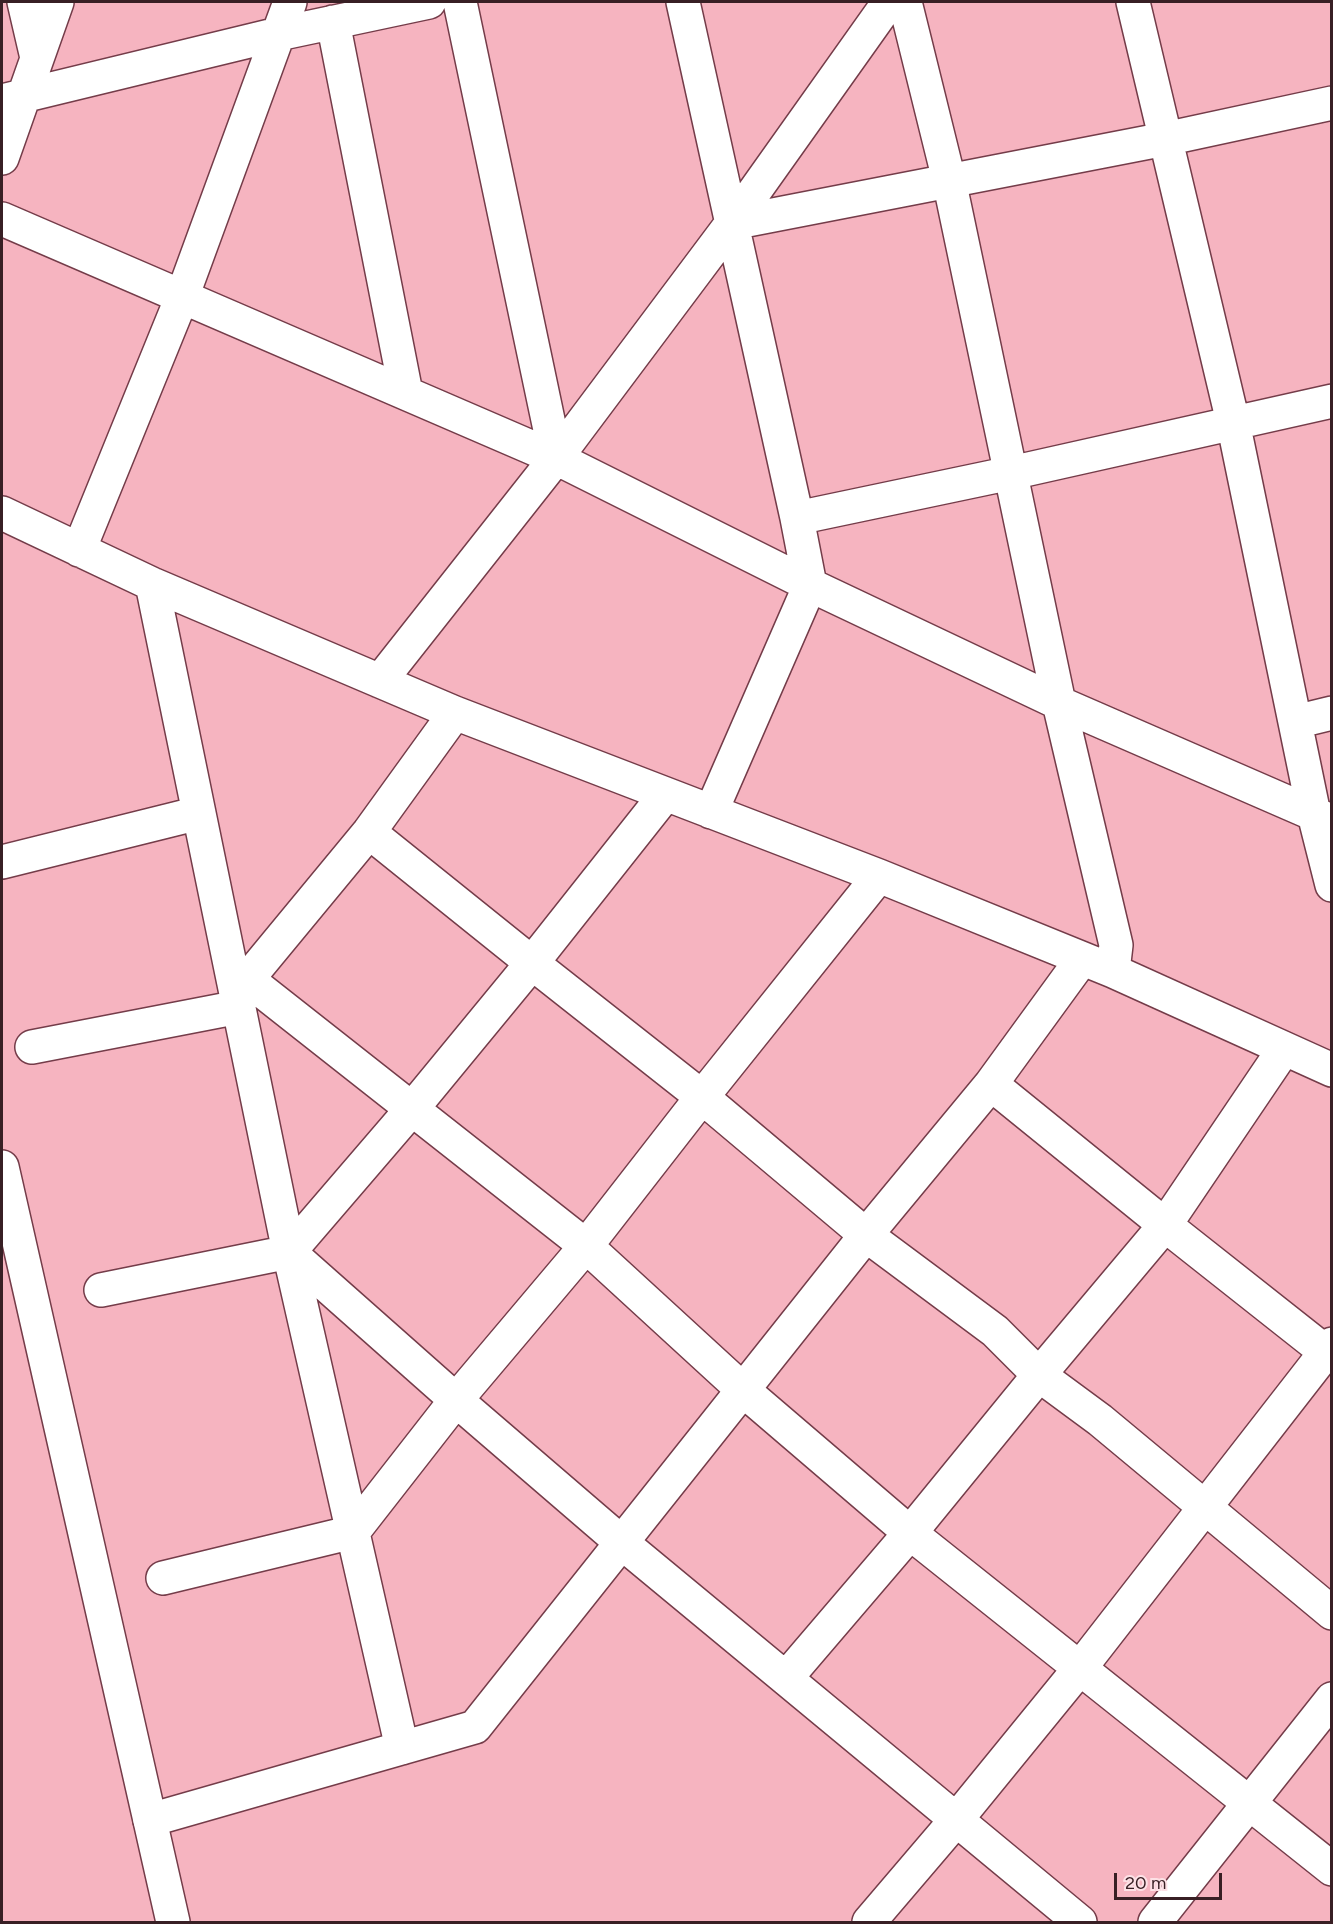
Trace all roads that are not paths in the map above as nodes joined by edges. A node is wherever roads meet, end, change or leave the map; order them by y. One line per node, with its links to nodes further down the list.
1 (24, 2): 12 (street)
2 (57, 2): 12 (street)
3 (290, 2): 11 (street)
4 (429, 2): 10 (street)
5 (460, 2): 24 (street)
6 (682, 2): 19 (street)
7 (889, 2): 19 (street)
8 (905, 2): 17 (street)
9 (1133, 2): 15 (street)
10 (333, 22): 11 (street); 21 (street)
11 (278, 34): 13 (street); 20 (street)
12 (37, 58): 13 (street)
13 (12, 98): 16 (street)
14 (1332, 103): 15 (street)
15 (1165, 139): 17 (street); 23 (street)
16 (2, 158)
17 (949, 180): 19 (street); 25 (street)
18 (2, 219): 20 (street)
19 (732, 223): 24 (street); 27 (street)
20 (181, 296): 21 (street); 28 (street)
21 (406, 393): 24 (street)
22 (1332, 401): 23 (street)
23 (1233, 422): 25 (street); 35 (street)
24 (556, 458): 30 (street); 31 (street)
25 (1011, 473): 27 (street); 32 (street)
26 (2, 513): 28 (street)
27 (797, 518): 30 (street)
28 (79, 550): 29 (street)
29 (152, 584): 31 (street); 38 (street)
30 (810, 585): 32 (street); 37 (street)
31 (380, 681): 33 (street)
32 (1059, 703): 39 (street); 46 (street)
33 (455, 713): 36 (street); 40 (street)
34 (1332, 713): 35 (street)
35 (1294, 722): 39 (street)
36 (665, 795): 37 (street); 45 (street)
37 (711, 812): 42 (street)
38 (199, 813): 41 (street); 47 (street)
39 (1323, 818): 43 (street)
40 (369, 832): 45 (street); 47 (street)
41 (2, 862)
42 (879, 876): 44 (street); 52 (street)
43 (1332, 885)
44 (1083, 959): 46 (street); 51 (street)
45 (532, 963): 52 (street); 53 (street)
46 (1113, 971): 49 (street)
47 (241, 993): 48 (street); 53 (street); 58 (street)
48 (32, 1047)
49 (1284, 1049): 50 (street); 55 (street)
50 (1332, 1070)
51 (991, 1084): 55 (street); 56 (street)
52 (702, 1097): 56 (street); 57 (street)
53 (411, 1110): 57 (street); 58 (street)
54 (2, 1167): 75 (street)
55 (1165, 1225): 60 (street); 61 (street)
56 (866, 1235): 61 (street); 62 (street)
57 (586, 1246): 62 (street); 63 (street)
58 (289, 1252): 59 (street); 63 (street); 65 (street)
59 (101, 1290)
60 (1329, 1351): 64 (street)
61 (1039, 1375): 64 (street); 66 (street)
62 (742, 1390): 66 (street); 67 (street)
63 (456, 1400): 65 (street); 67 (street)
64 (1205, 1506): 69 (street); 70 (street)
65 (353, 1532): 68 (street); 73 (street)
66 (910, 1533): 70 (street); 71 (street)
67 (621, 1542): 71 (street); 73 (street)
68 (163, 1578)
69 (1332, 1613)
70 (1080, 1668): 74 (street); 76 (street)
71 (786, 1678): 76 (street)
72 (1332, 1699): 74 (street)
73 (402, 1748): 75 (street)
74 (1249, 1803): 77 (street); 81 (street)
75 (150, 1820): 78 (street)
76 (956, 1820): 79 (street); 80 (street)
77 (1332, 1869)
78 (174, 1923)
79 (869, 1923)
80 (1080, 1923)
81 (1155, 1923)

